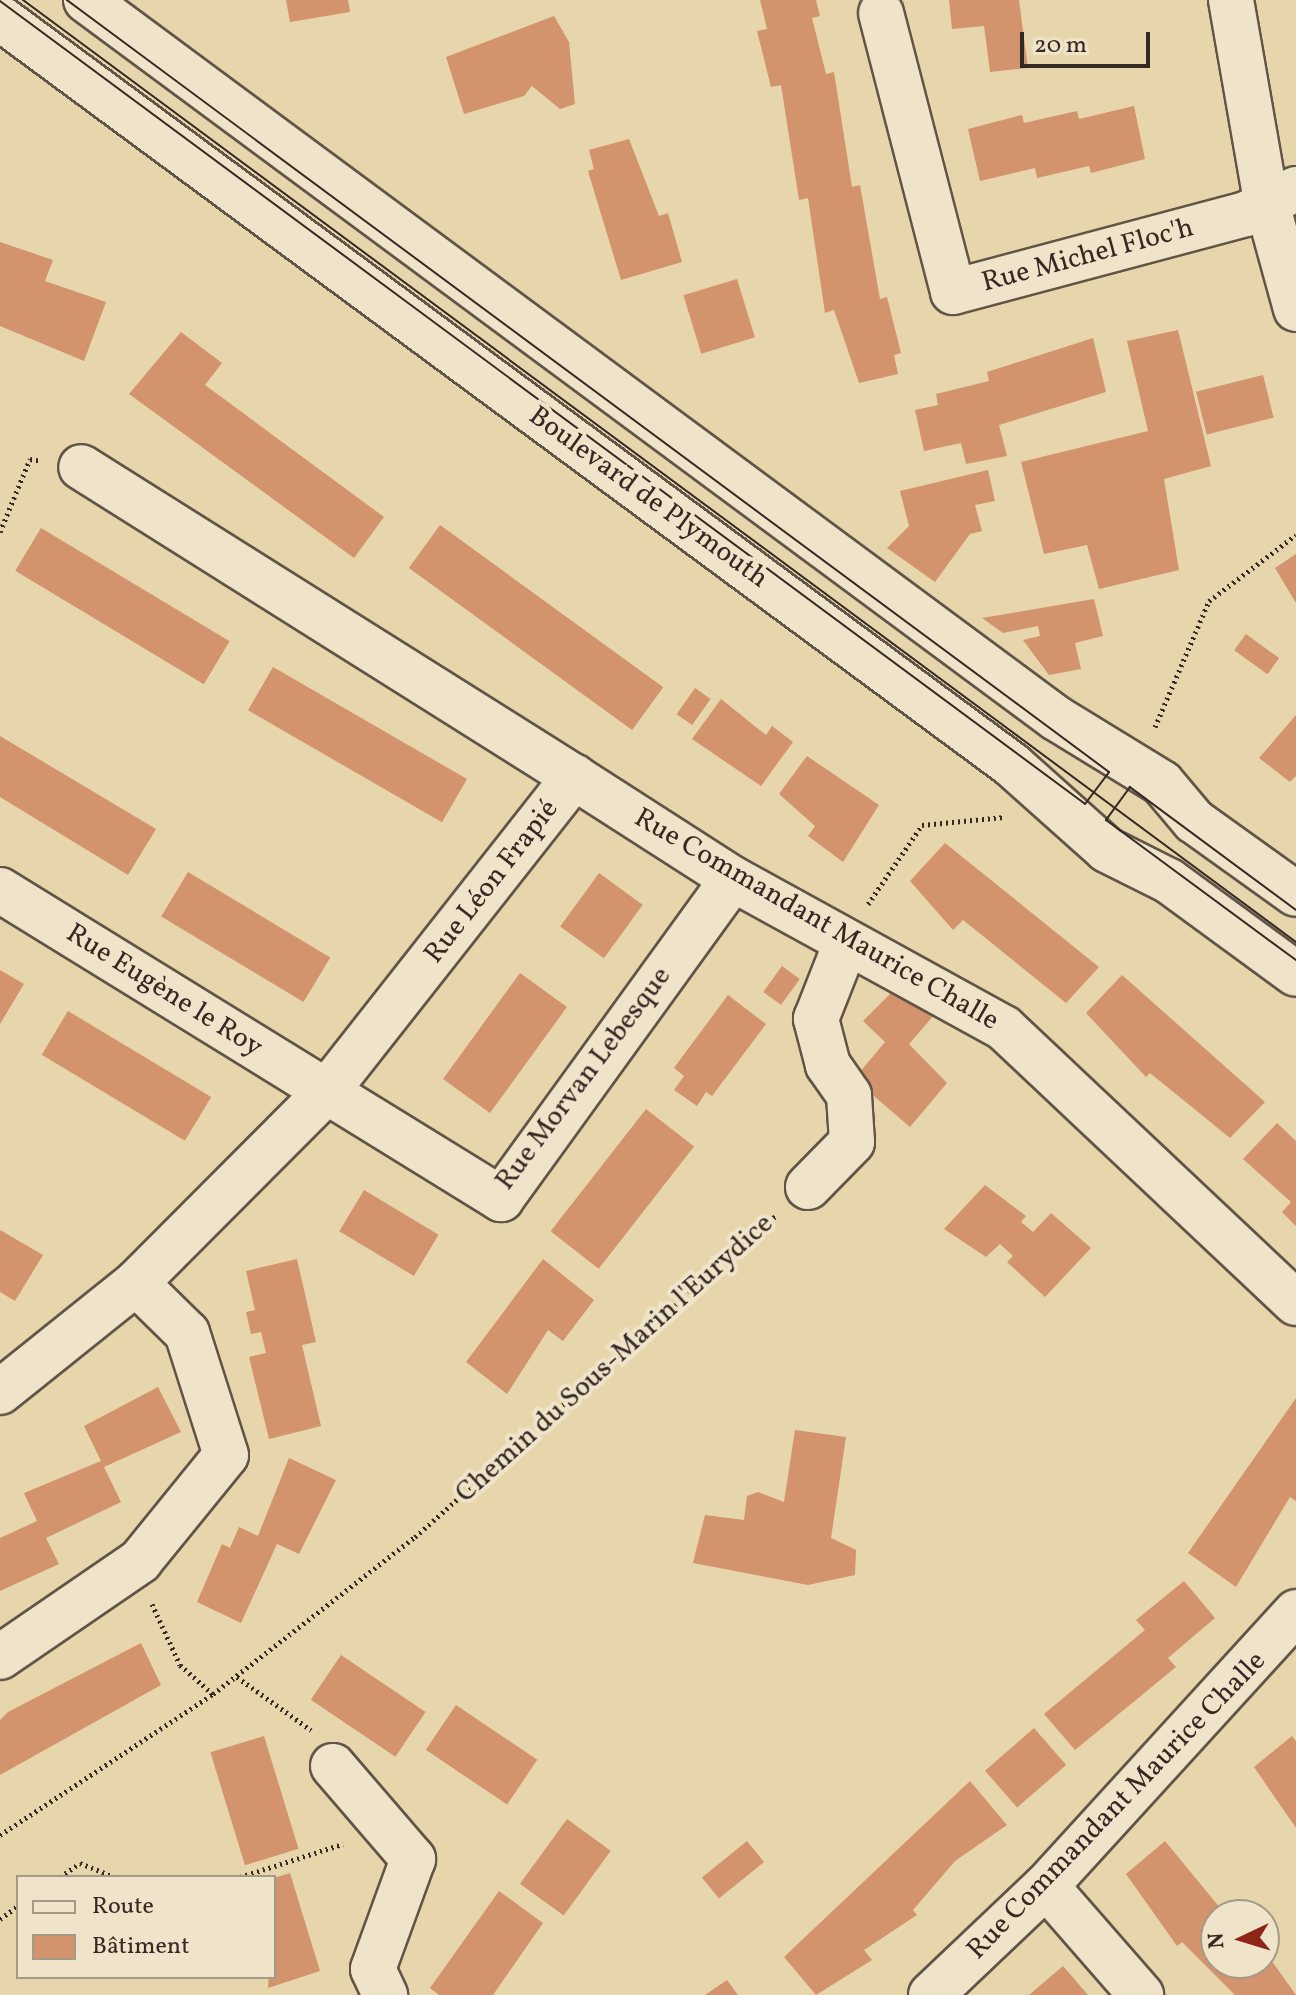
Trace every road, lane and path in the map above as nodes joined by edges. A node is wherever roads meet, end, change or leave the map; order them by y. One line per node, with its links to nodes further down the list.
1 (86, 0): 10 (street)
2 (1231, 0): 5 (street)
3 (881, 13): 5 (street, Rue Michel Floc'h)
4 (0, 18): 17 (street, Boulevard de Plymouth)
5 (1281, 195): 6 (street)
6 (1296, 309)
7 (81, 467): 8 (path); 11 (street, Rue Léon Frapié)
8 (0, 532)
9 (1296, 535): 10 (path)
10 (1134, 762): 15 (street)
11 (574, 777): 13 (street, Rue Commandant Maurice Challe); 18 (street, Rue Léon Frapié)
12 (1012, 817): 16 (path)
13 (733, 879): 16 (street, Rue Commandant Maurice Challe); 18 (street, Rue Morvan Lebesque)
14 (0, 890): 18 (street, Rue Eugène le Roy)
15 (1296, 894)
16 (846, 943): 19 (street); 21 (street, Rue Commandant Maurice Challe)
17 (1296, 974)
18 (327, 1091): 20 (street, Rue Léon Frapié)
19 (808, 1187): 26 (path, Chemin du Sous-Marin l'Eurydice)
20 (136, 1283): 22 (street, Rue Léon Frapié); 23 (street)
21 (1296, 1303)
22 (0, 1392)
23 (140, 1561): 25 (street); 27 (path)
24 (1291, 1634): 34 (street, Rue Commandant Maurice Challe)
25 (0, 1657)
26 (237, 1677): 27 (path, Chemin du Sous-Marin l'Eurydice); 28 (path)
27 (213, 1694): 30 (path, Chemin du Sous-Marin l'Eurydice)
28 (333, 1766): 29 (street)
29 (384, 1825): 33 (path); 35 (street)
30 (0, 1835)
31 (63, 1875): 32 (path)
32 (110, 1875)
33 (246, 1875)
34 (1046, 1886): 36 (street, Rue Commandant Maurice Challe); 37 (street)
35 (385, 1995)
36 (931, 1995)
37 (1141, 1995)

